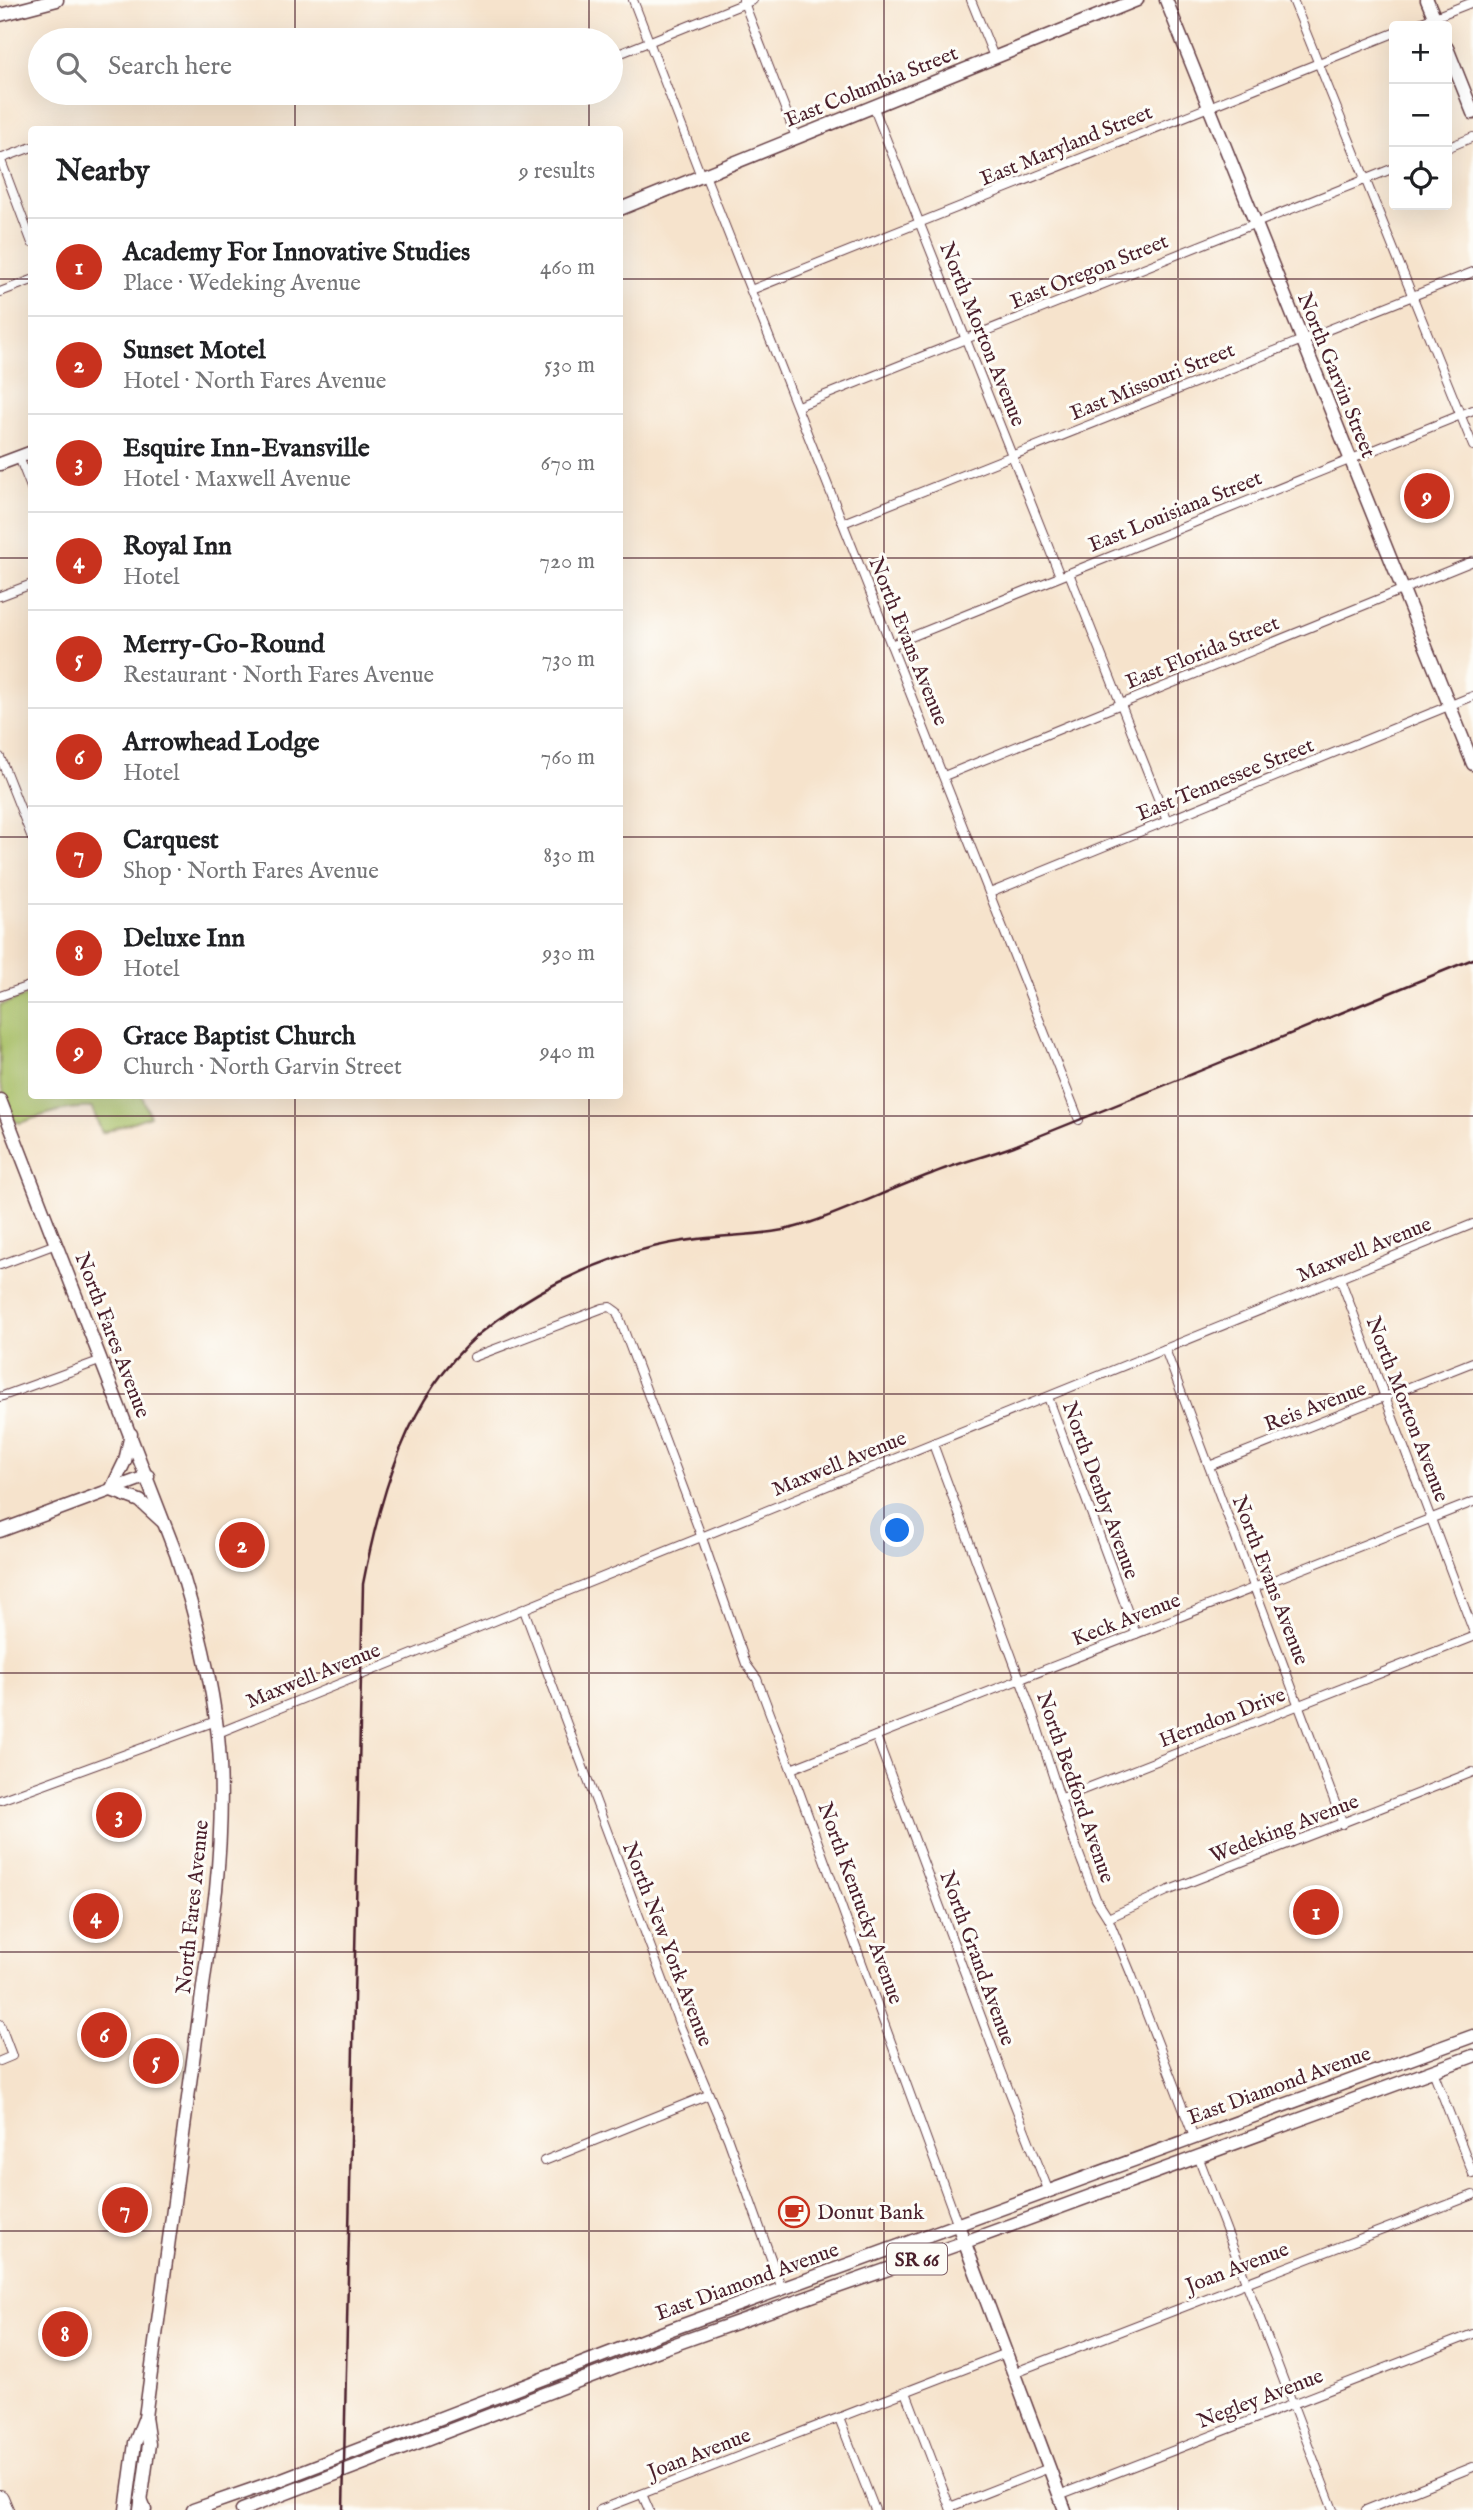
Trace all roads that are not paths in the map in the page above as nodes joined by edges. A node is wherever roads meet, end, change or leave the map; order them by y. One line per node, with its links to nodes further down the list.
1 (57, 0): 10 (main road)
2 (633, 0): 14 (street, North Evans Avenue)
3 (971, 0): 16 (street)
4 (1137, 0): 16 (main road, East Columbia Street)
5 (1166, 0): 20 (main road, North Garvin Street)
6 (1293, 0): 18 (street)
7 (1427, 0): 11 (main road)
8 (747, 1): 14 (street); 22 (street)
9 (1473, 2): 12 (street)
10 (0, 15)
11 (1436, 21)
12 (1438, 21)
13 (1389, 35): 18 (street, East Maryland Street)
14 (649, 42): 15 (street); 28 (street, North Evans Avenue)
15 (623, 52)
16 (994, 57): 19 (main road, East Columbia Street)
17 (1452, 60): 21 (main road)
18 (1319, 63): 20 (street, East Maryland Street); 29 (street)
19 (873, 106): 22 (main road, East Columbia Street); 31 (street, North Morton Avenue)
20 (1209, 107): 31 (street, East Maryland Street); 32 (main road, North Garvin Street)
21 (1473, 113)
22 (796, 136): 28 (main road, East Columbia Street)
23 (1473, 137): 24 (street)
24 (1449, 147)
25 (28, 148): 26 (street)
26 (0, 158): 33 (street)
27 (1389, 170): 29 (street, East Oregon Street)
28 (703, 175): 30 (main road, East Columbia Street); 36 (street, North Evans Avenue)
29 (1366, 179): 32 (street, East Oregon Street); 38 (street)
30 (623, 208)
31 (919, 222): 36 (street, East Maryland Street); 39 (street, North Morton Avenue)
32 (1256, 223): 39 (street, East Oregon Street); 40 (main road, North Garvin Street)
33 (28, 232)
34 (1473, 272): 38 (street, East Missouri Street)
35 (28, 282): 37 (street)
36 (751, 290): 41 (street, North Evans Avenue)
37 (0, 292)
38 (1413, 295): 40 (street, East Missouri Street); 43 (street)
39 (966, 339): 41 (street, East Oregon Street); 46 (street, North Morton Avenue)
40 (1302, 340): 46 (street, East Missouri Street); 47 (main road, North Garvin Street)
41 (798, 406): 49 (street, North Evans Avenue)
42 (1473, 410): 43 (street, East Louisiana Street)
43 (1460, 415): 44 (street); 47 (street, East Louisiana Street)
44 (1473, 446)
45 (25, 455): 48 (main road)
46 (1013, 455): 49 (street, East Missouri Street); 51 (street, North Morton Avenue)
47 (1351, 459): 51 (street, East Louisiana Street); 53 (main road, North Garvin Street)
48 (0, 464)
49 (843, 523): 55 (street, North Evans Avenue)
50 (1473, 561): 53 (street, East Florida Street)
51 (1065, 575): 55 (street, East Louisiana Street); 57 (street, North Morton Avenue)
52 (28, 586): 54 (street)
53 (1403, 589): 57 (street, East Florida Street); 58 (main road, North Garvin Street)
54 (0, 596)
55 (891, 645): 61 (street, North Evans Avenue)
56 (1473, 696): 58 (street, East Tennessee Street)
57 (1121, 704): 61 (street, East Florida Street); 62 (street, North Morton Avenue)
58 (1450, 706): 60 (main road, North Garvin Street); 62 (street, East Tennessee Street)
59 (0, 757): 63 (street)
60 (1473, 764)
61 (944, 776): 64 (street, North Evans Avenue)
62 (1167, 821): 64 (street, East Tennessee Street)
63 (28, 828)
64 (990, 893): 68 (street, North Evans Avenue)
65 (28, 986): 66 (street)
66 (0, 996)
67 (0, 1100): 70 (main road, North Fares Avenue)
68 (1079, 1120)
69 (1473, 1224): 72 (street, Maxwell Avenue)
70 (56, 1244): 71 (street); 75 (main road, North Fares Avenue)
71 (0, 1265)
72 (1340, 1278): 73 (street, Maxwell Avenue); 78 (street, North Morton Avenue)
73 (1165, 1349): 77 (street, Maxwell Avenue); 82 (street, North Evans Avenue)
74 (474, 1357): 89 (street, North Kentucky Avenue)
75 (102, 1360): 79 (street); 80 (main road, North Fares Avenue)
76 (1473, 1362): 78 (street, Reis Avenue)
77 (1048, 1397): 81 (street, Maxwell Avenue); 93 (street, North Denby Avenue)
78 (1385, 1397): 82 (street, Reis Avenue); 86 (street, North Morton Avenue)
79 (0, 1398)
80 (131, 1434): 83 (main road, North Fares Avenue); 84 (main road)
81 (933, 1444): 89 (street, Maxwell Avenue); 95 (street, North Bedford Avenue)
82 (1209, 1466): 90 (street, North Evans Avenue)
83 (148, 1476): 84 (main road); 87 (main road, North Fares Avenue)
84 (111, 1490): 87 (main road); 88 (main road)
85 (1473, 1503): 86 (street, Keck Avenue)
86 (1431, 1519): 90 (street, Keck Avenue); 92 (street, North Morton Avenue)
87 (166, 1524): 97 (main road, North Fares Avenue)
88 (0, 1531)
89 (702, 1538): 91 (street, Maxwell Avenue); 99 (street, North Kentucky Avenue)
90 (1255, 1588): 93 (street, Keck Avenue); 96 (street, North Evans Avenue)
91 (524, 1610): 97 (street, Maxwell Avenue); 110 (street, North New York Avenue)
92 (1473, 1630)
93 (1136, 1634): 95 (street, Keck Avenue)
94 (1473, 1637): 96 (street, Herndon Drive)
95 (1020, 1679): 98 (street, Keck Avenue); 101 (street, North Bedford Avenue)
96 (1299, 1705): 101 (street, Herndon Drive); 103 (street, North Evans Avenue)
97 (217, 1727): 102 (street, Maxwell Avenue); 126 (main road, North Fares Avenue)
98 (876, 1736): 99 (street, Keck Avenue); 115 (street, North Grand Avenue)
99 (791, 1769): 117 (street, North Kentucky Avenue)
100 (1473, 1772): 103 (street, Wedeking Avenue)
101 (1062, 1798): 104 (street, North Bedford Avenue)
102 (0, 1800)
103 (1343, 1824): 104 (street, Wedeking Avenue)
104 (1108, 1917): 111 (street, North Bedford Avenue)
105 (0, 2024): 108 (street)
106 (1473, 2036): 111 (main road, East Diamond Avenue / SR 66)
107 (1473, 2056): 109 (main road, East Diamond Avenue / SR 66)
108 (0, 2061)
109 (1433, 2071): 112 (main road, East Diamond Avenue / SR 66); 114 (street)
110 (708, 2095): 113 (street); 120 (street, North New York Avenue)
111 (1194, 2137): 115 (main road, East Diamond Avenue / SR 66)
112 (1198, 2156): 118 (main road, East Diamond Avenue / SR 66); 119 (street)
113 (544, 2161)
114 (1473, 2174)
115 (1049, 2192): 117 (main road, East Diamond Avenue / SR 66)
116 (1473, 2195): 119 (street, Joan Avenue)
117 (958, 2225): 118 (main road, North Kentucky Avenue); 120 (main road, East Diamond Avenue / SR 66)
118 (965, 2242): 122 (main road, North Kentucky Avenue); 139 (main road, East Diamond Avenue / SR 66)
119 (1246, 2282): 123 (street, Joan Avenue); 125 (street)
120 (782, 2289): 138 (main road, East Diamond Avenue / SR 66)
121 (1473, 2333): 125 (street, Negley Avenue)
122 (1006, 2353): 123 (main road, North Kentucky Avenue); 124 (street, Joan Avenue)
123 (1013, 2373): 129 (main road, North Kentucky Avenue)
124 (906, 2392): 127 (street, Joan Avenue); 135 (street)
125 (1293, 2404): 131 (street, Negley Avenue); 144 (street)
126 (145, 2417): 134 (main road, North Fares Avenue); 137 (main road, North Fares Avenue)
127 (839, 2418): 130 (street, Joan Avenue); 142 (street)
128 (1473, 2467): 133 (street)
129 (1049, 2468): 131 (main road, North Kentucky Avenue); 135 (street)
130 (642, 2494): 140 (street, Joan Avenue); 141 (street)
131 (1059, 2495): 143 (main road, North Kentucky Avenue)
132 (0, 2498): 136 (highway)
133 (1389, 2506): 145 (street)
134 (142, 2507)
135 (951, 2508)
136 (5, 2510)
137 (126, 2510)
138 (193, 2510)
139 (242, 2510)
140 (600, 2510)
141 (649, 2510)
142 (875, 2510)
143 (1065, 2510)
144 (1333, 2510)
145 (1366, 2510)

